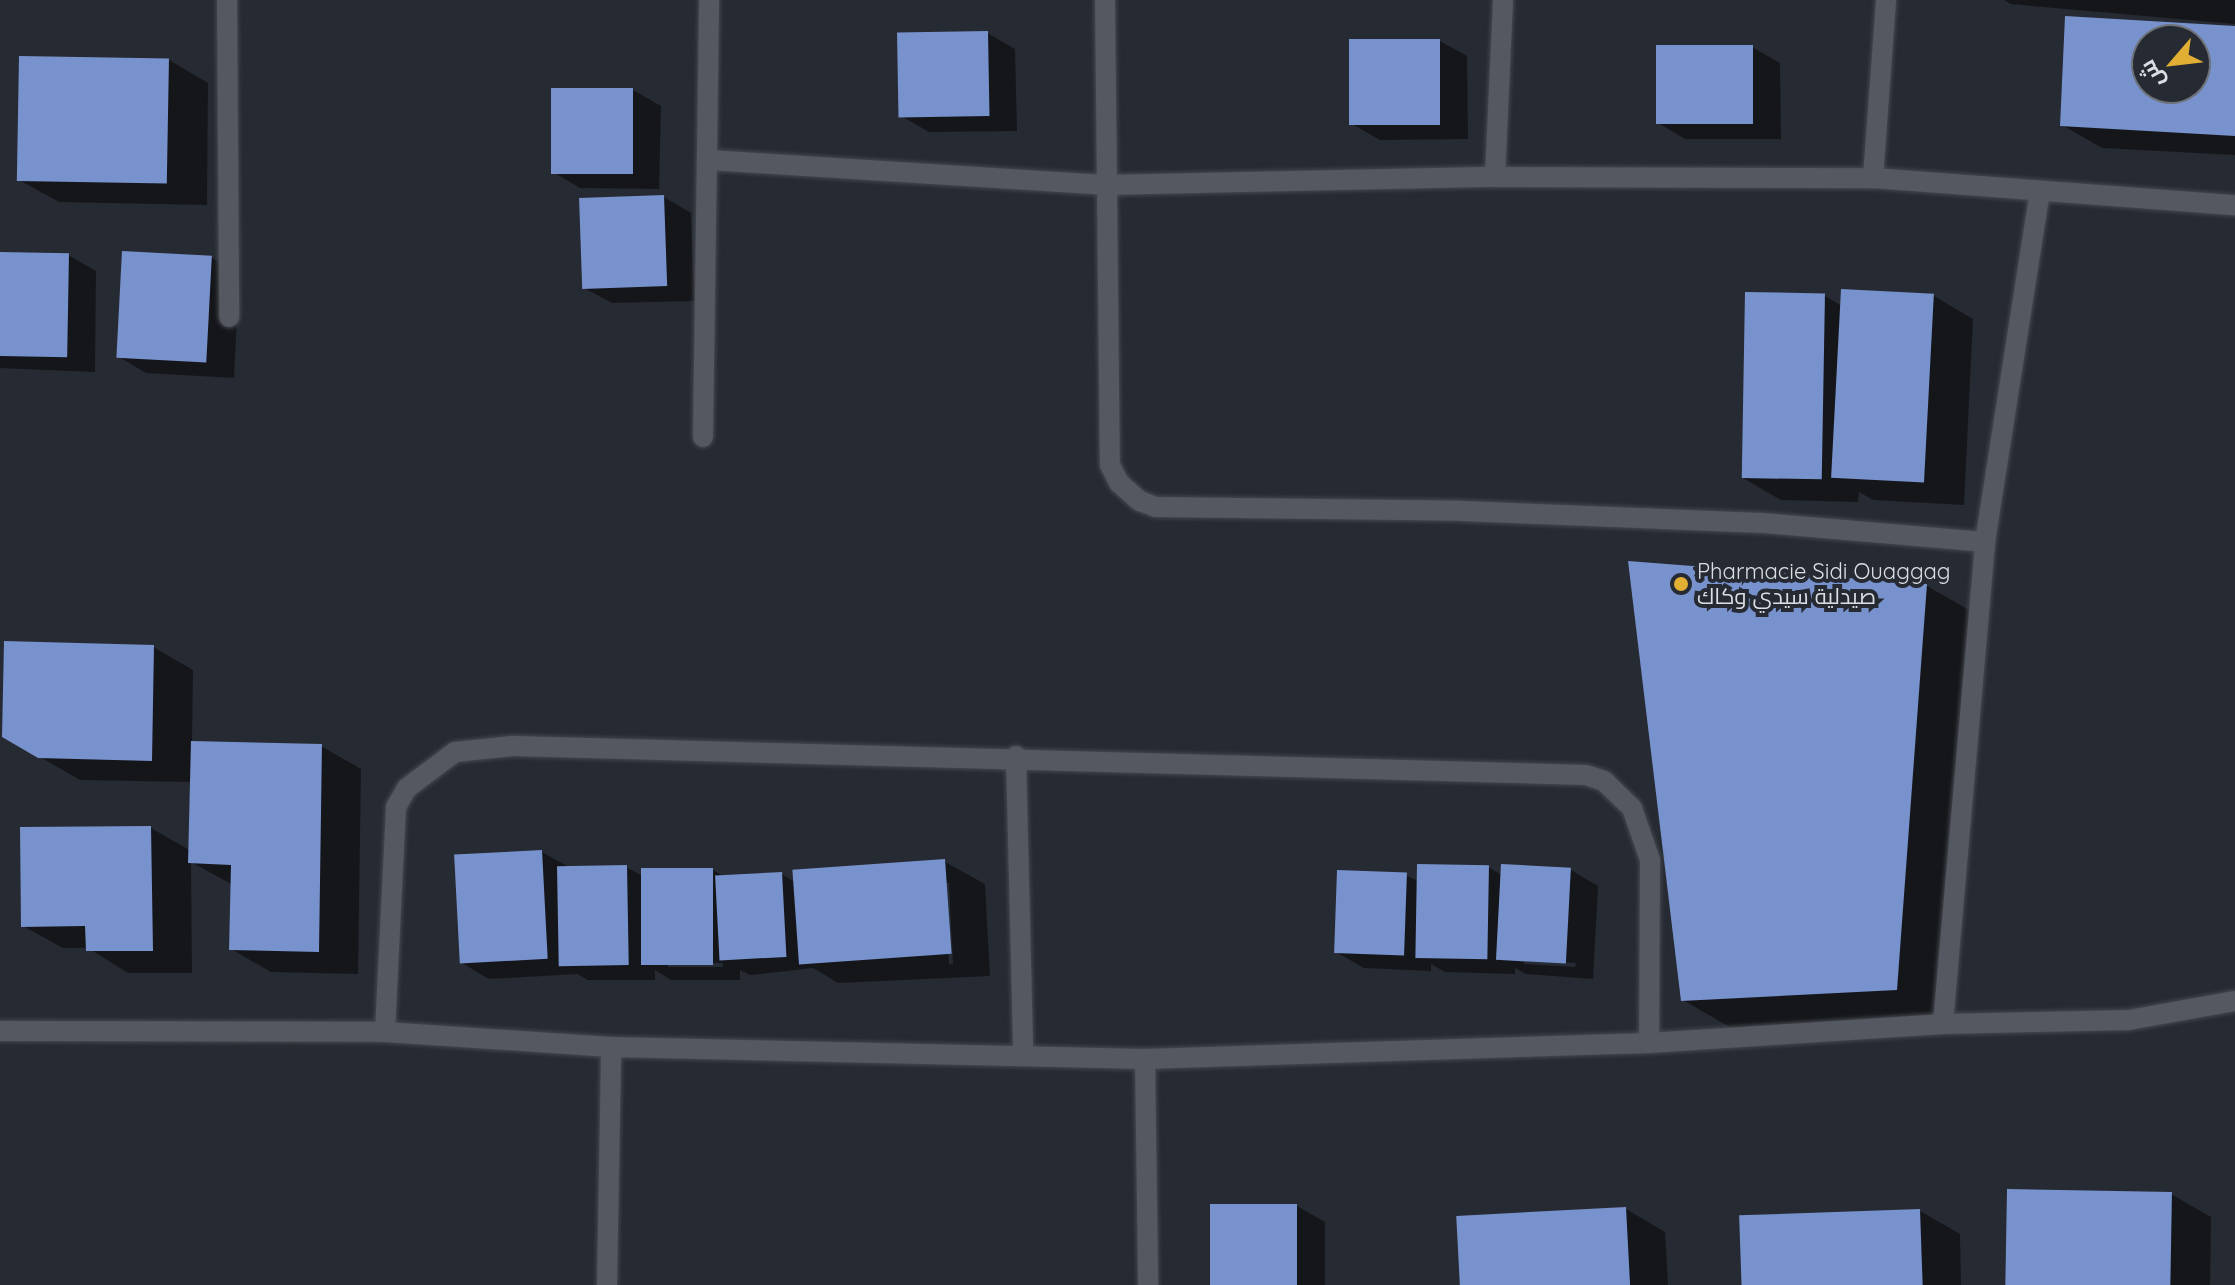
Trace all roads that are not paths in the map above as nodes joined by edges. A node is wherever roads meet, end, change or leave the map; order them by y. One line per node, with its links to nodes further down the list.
1 (227, 0): 12 (street)
2 (709, 0): 6 (street)
3 (1105, 0): 9 (street)
4 (1503, 0): 7 (street)
5 (1886, 0): 8 (street)
6 (709, 160): 9 (street); 13 (street)
7 (1495, 177): 8 (street); 9 (street)
8 (1873, 178): 10 (street)
9 (1104, 185): 14 (street)
10 (2040, 191): 11 (street); 14 (street)
11 (2235, 205)
12 (229, 317)
13 (703, 437)
14 (1985, 542): 17 (street)
15 (1016, 756): 19 (street); 20 (street); 22 (street)
16 (2235, 1001): 17 (street)
17 (1943, 1024): 20 (street)
18 (0, 1031): 19 (street)
19 (385, 1032): 21 (street)
20 (1649, 1043): 23 (street)
21 (611, 1047): 22 (street); 24 (street)
22 (1023, 1053): 23 (street)
23 (1145, 1059): 25 (street)
24 (607, 1285)
25 (1148, 1285)

